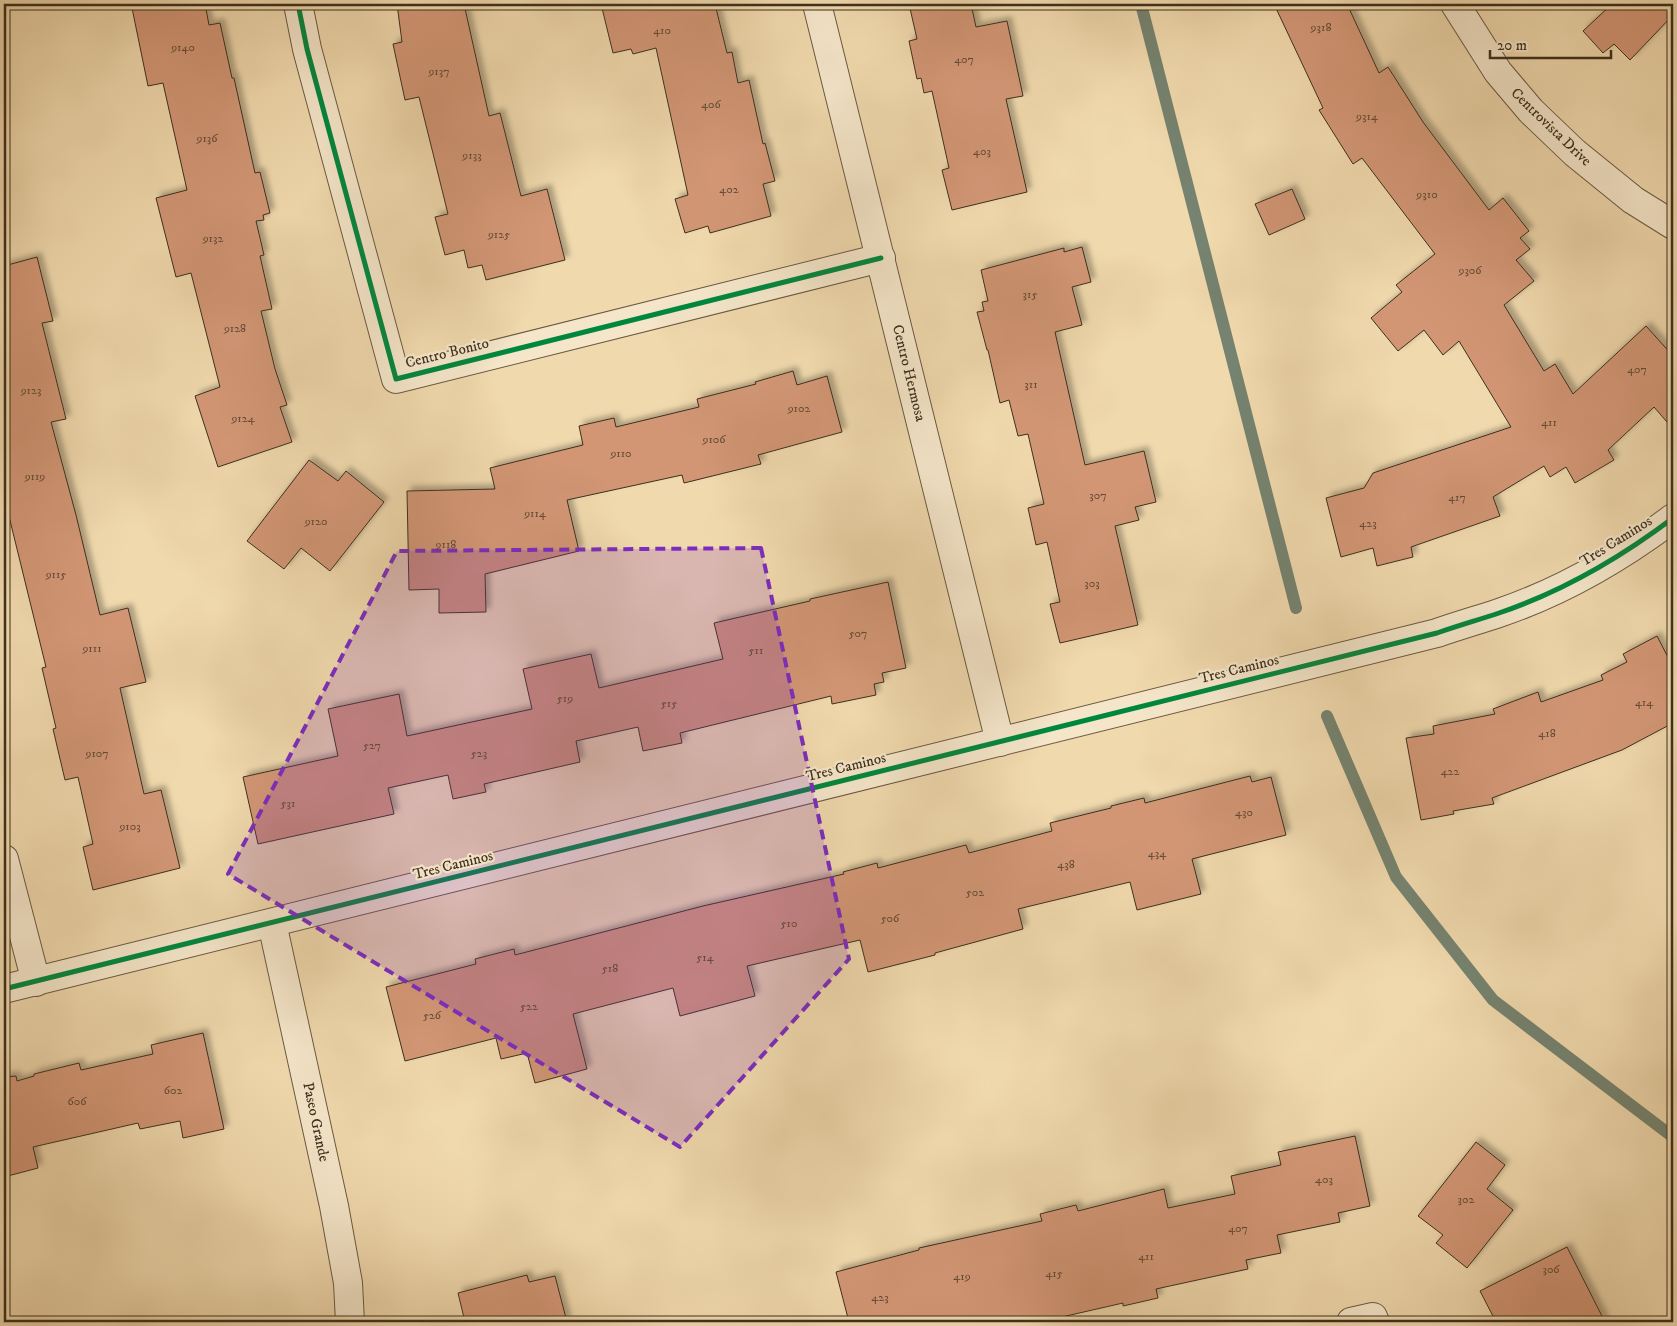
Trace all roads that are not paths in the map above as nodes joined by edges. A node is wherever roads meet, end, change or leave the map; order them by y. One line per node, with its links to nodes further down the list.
1 (298, 4): 5 (street, Centro Bonito)
2 (817, 4): 5 (street, Centro Hermosa)
3 (1455, 4): 4 (street, Centrovista Drive)
4 (1673, 225)
5 (881, 258): 7 (street, Centro Hermosa)
6 (1673, 518): 7 (street, Tres Caminos)
7 (1000, 742): 9 (street, Tres Caminos)
8 (4, 859): 10 (street)
9 (272, 923): 10 (street, Tres Caminos); 12 (street, Paseo Grande)
10 (36, 982): 11 (street, Tres Caminos)
11 (4, 990)
12 (350, 1322)

